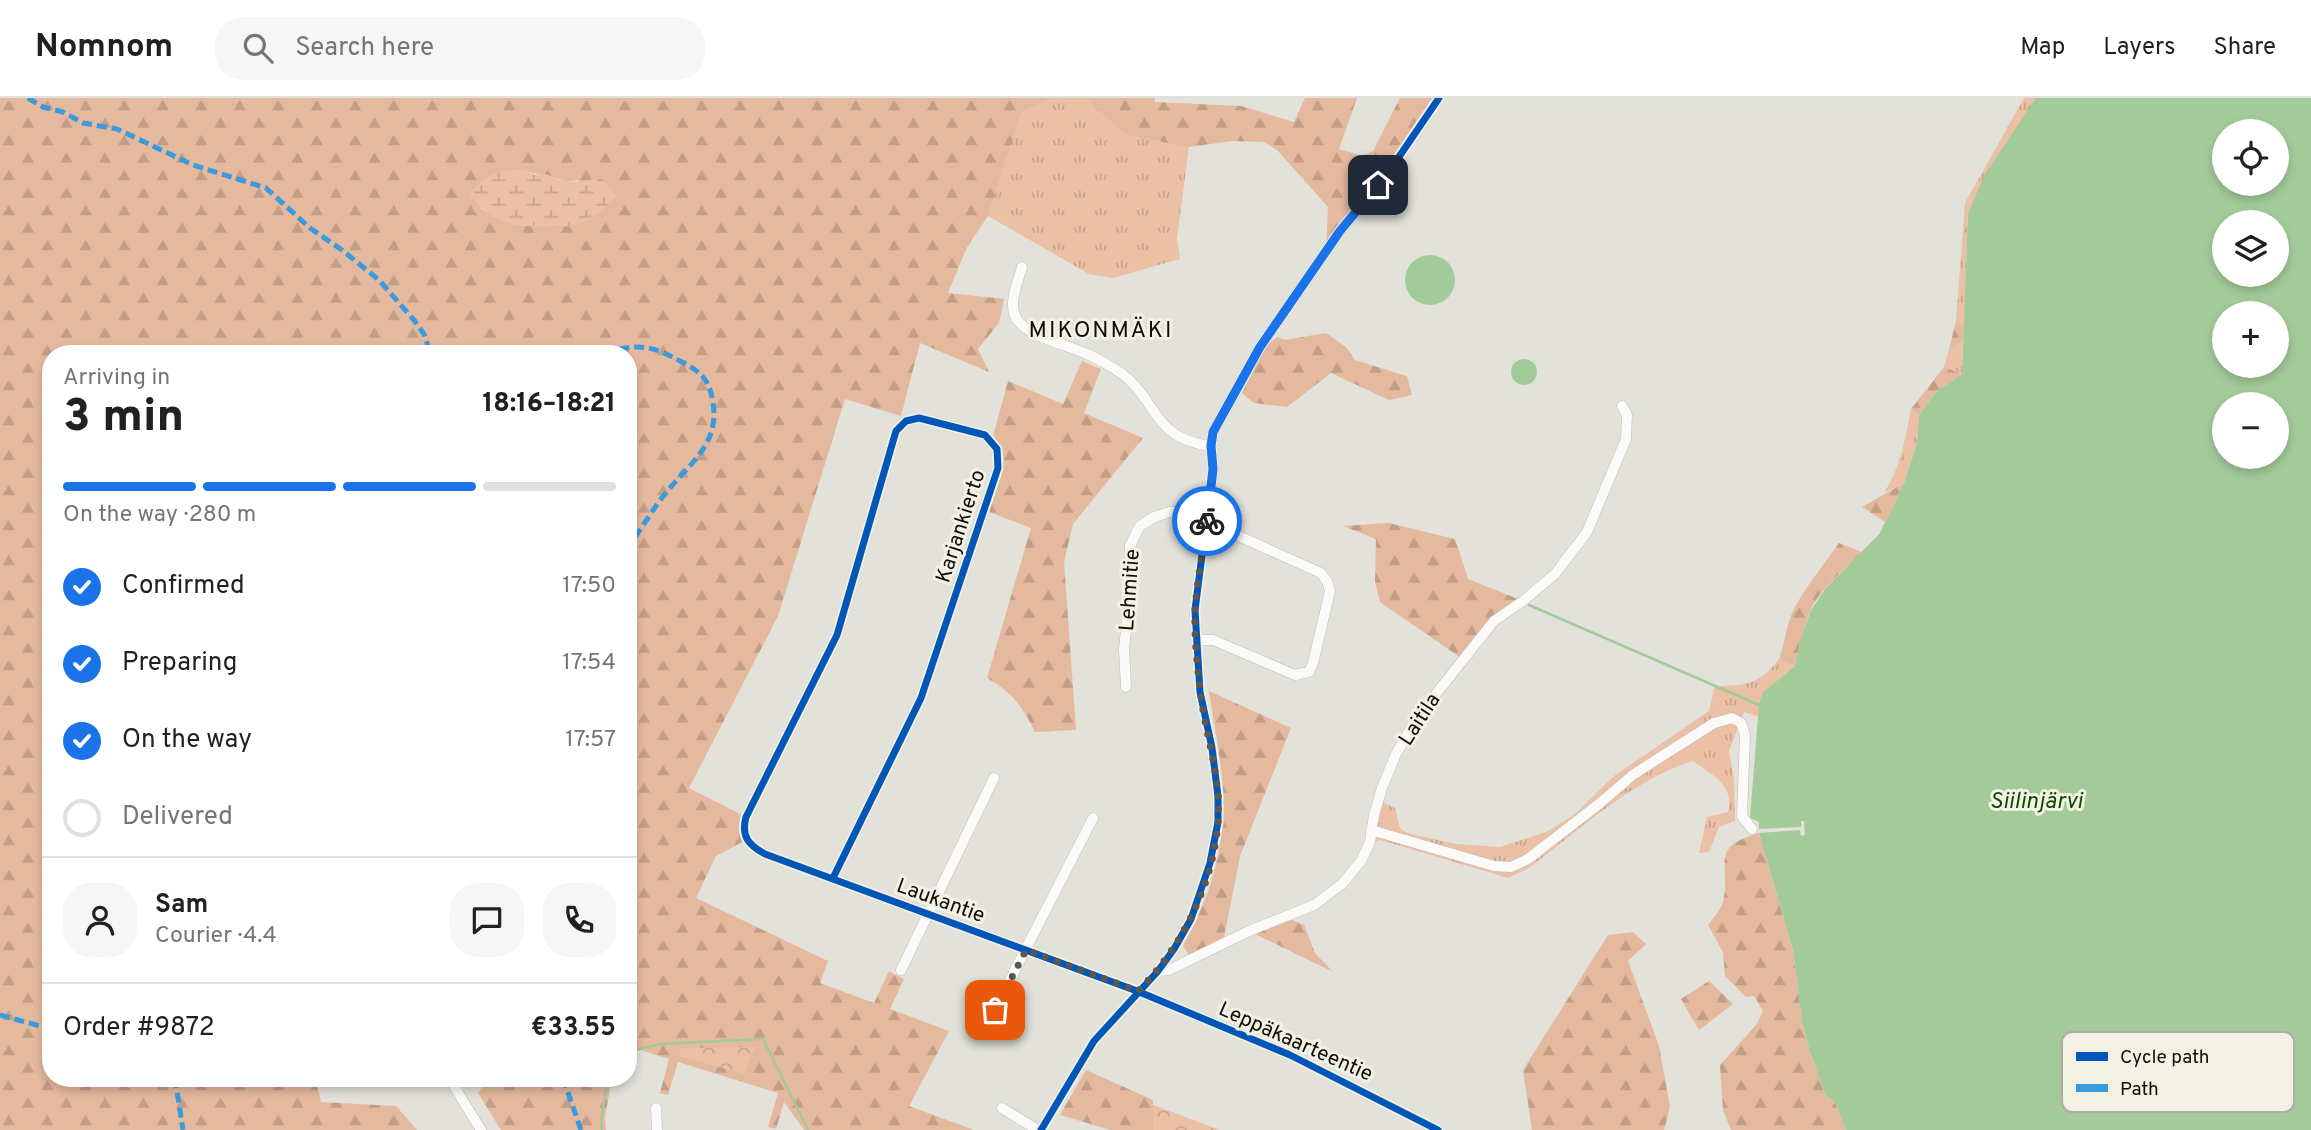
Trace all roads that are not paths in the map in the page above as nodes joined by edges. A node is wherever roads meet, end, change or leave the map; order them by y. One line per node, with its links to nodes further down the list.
1 (1439, 98): 4 (street)
2 (1022, 267): 4 (street)
3 (1622, 406): 12 (street, Laitila)
4 (1211, 446): 5 (street)
5 (1207, 522): 6 (street); 6 (street); 7 (street, Lehmitie)
6 (1196, 640): 17 (street)
7 (1126, 687)
8 (994, 778): 14 (street)
9 (1093, 818): 15 (street)
10 (743, 829): 13 (street, Laukantie); 13 (street, Karjankierto)
11 (1752, 829): 12 (street)
12 (1371, 830): 17 (street, Laitila)
13 (833, 878): 14 (street, Laukantie)
14 (927, 913): 15 (street, Laukantie); 16 (street)
15 (1026, 950): 18 (street, Laukantie); 19 (street)
16 (901, 970)
17 (1158, 971): 18 (street)
18 (1138, 991): 25 (street); 26 (street, Leppäkaarteentie)
19 (995, 1010)
20 (455, 1087): 23 (street)
21 (656, 1108): 24 (street)
22 (1002, 1108): 25 (street)
23 (481, 1130)
24 (657, 1130)
25 (1040, 1130)
26 (1438, 1130)

